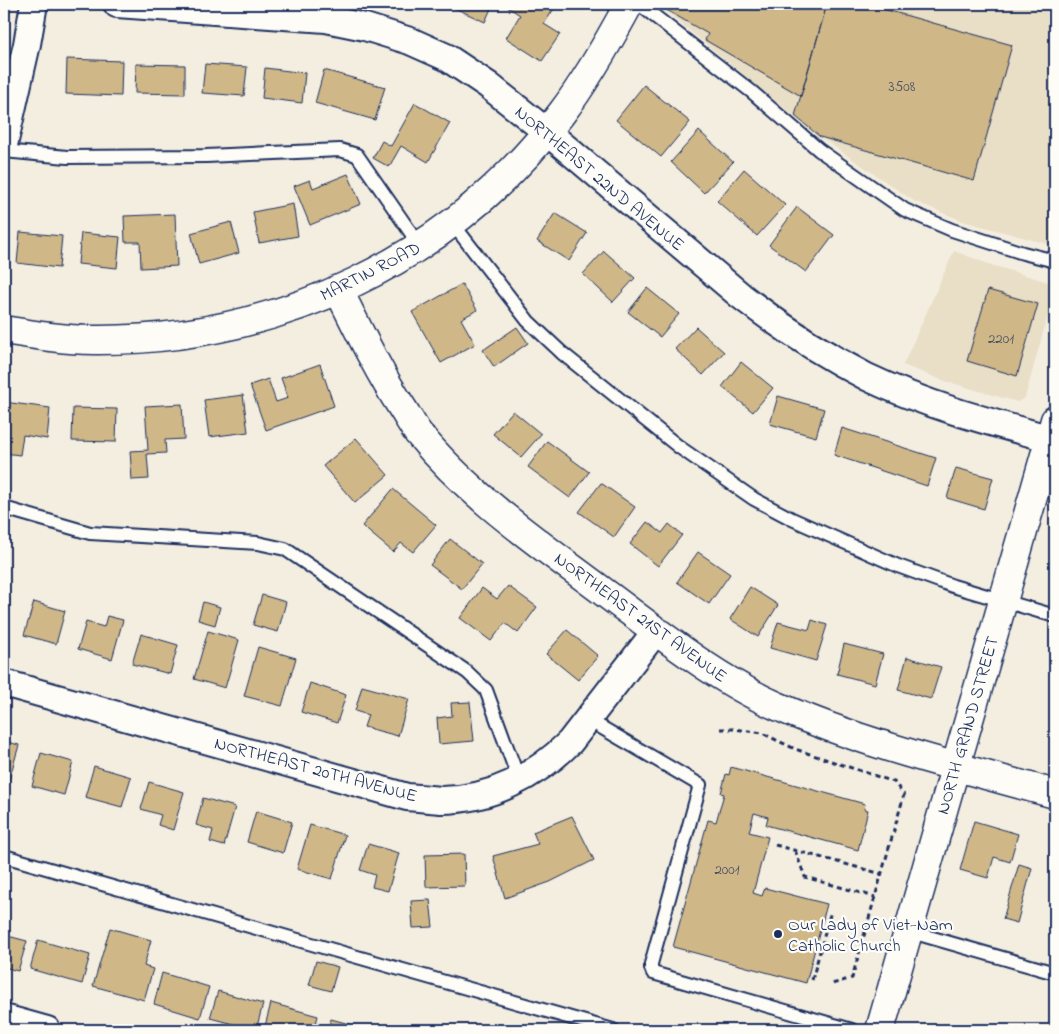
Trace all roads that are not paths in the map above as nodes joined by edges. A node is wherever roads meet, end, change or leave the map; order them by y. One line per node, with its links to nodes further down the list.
1 (34, 4): 7 (street)
2 (117, 4): 5 (street, NORTHEAST 22ND AVENUE)
3 (629, 4): 6 (street, MARTIN ROAD)
4 (639, 4): 11 (lane)
5 (185, 6): 6 (street, NORTHEAST 22ND AVENUE)
6 (547, 132): 9 (street, MARTIN ROAD); 14 (street, NORTHEAST 22ND AVENUE)
7 (4, 145)
8 (4, 151): 10 (lane)
9 (453, 224): 10 (street, MARTIN ROAD); 16 (lane)
10 (420, 246): 12 (street, MARTIN ROAD)
11 (1055, 262)
12 (338, 289): 13 (street, MARTIN ROAD); 18 (street, NORTHEAST 21ST AVENUE)
13 (4, 330)
14 (1053, 433): 16 (street, NORTH GRAND STREET)
15 (4, 508): 22 (lane)
16 (1003, 601): 17 (lane); 21 (street, NORTH GRAND STREET)
17 (1055, 616)
18 (656, 631): 20 (street, NORTHEAST 20TH AVENUE); 21 (street, NORTHEAST 21ST AVENUE)
19 (4, 683): 22 (street, NORTHEAST 20TH AVENUE)
20 (587, 719): 22 (street, NORTHEAST 20TH AVENUE); 30 (lane)
21 (956, 766): 23 (street, NORTHEAST 21ST AVENUE); 25 (street, NORTH GRAND STREET)
22 (519, 780)
23 (1055, 794)
24 (4, 856): 29 (lane)
25 (908, 930): 26 (lane); 31 (street, NORTH GRAND STREET)
26 (1055, 972)
27 (4, 1018): 28 (street)
28 (47, 1030)
29 (613, 1030)
30 (852, 1030)
31 (880, 1030)

